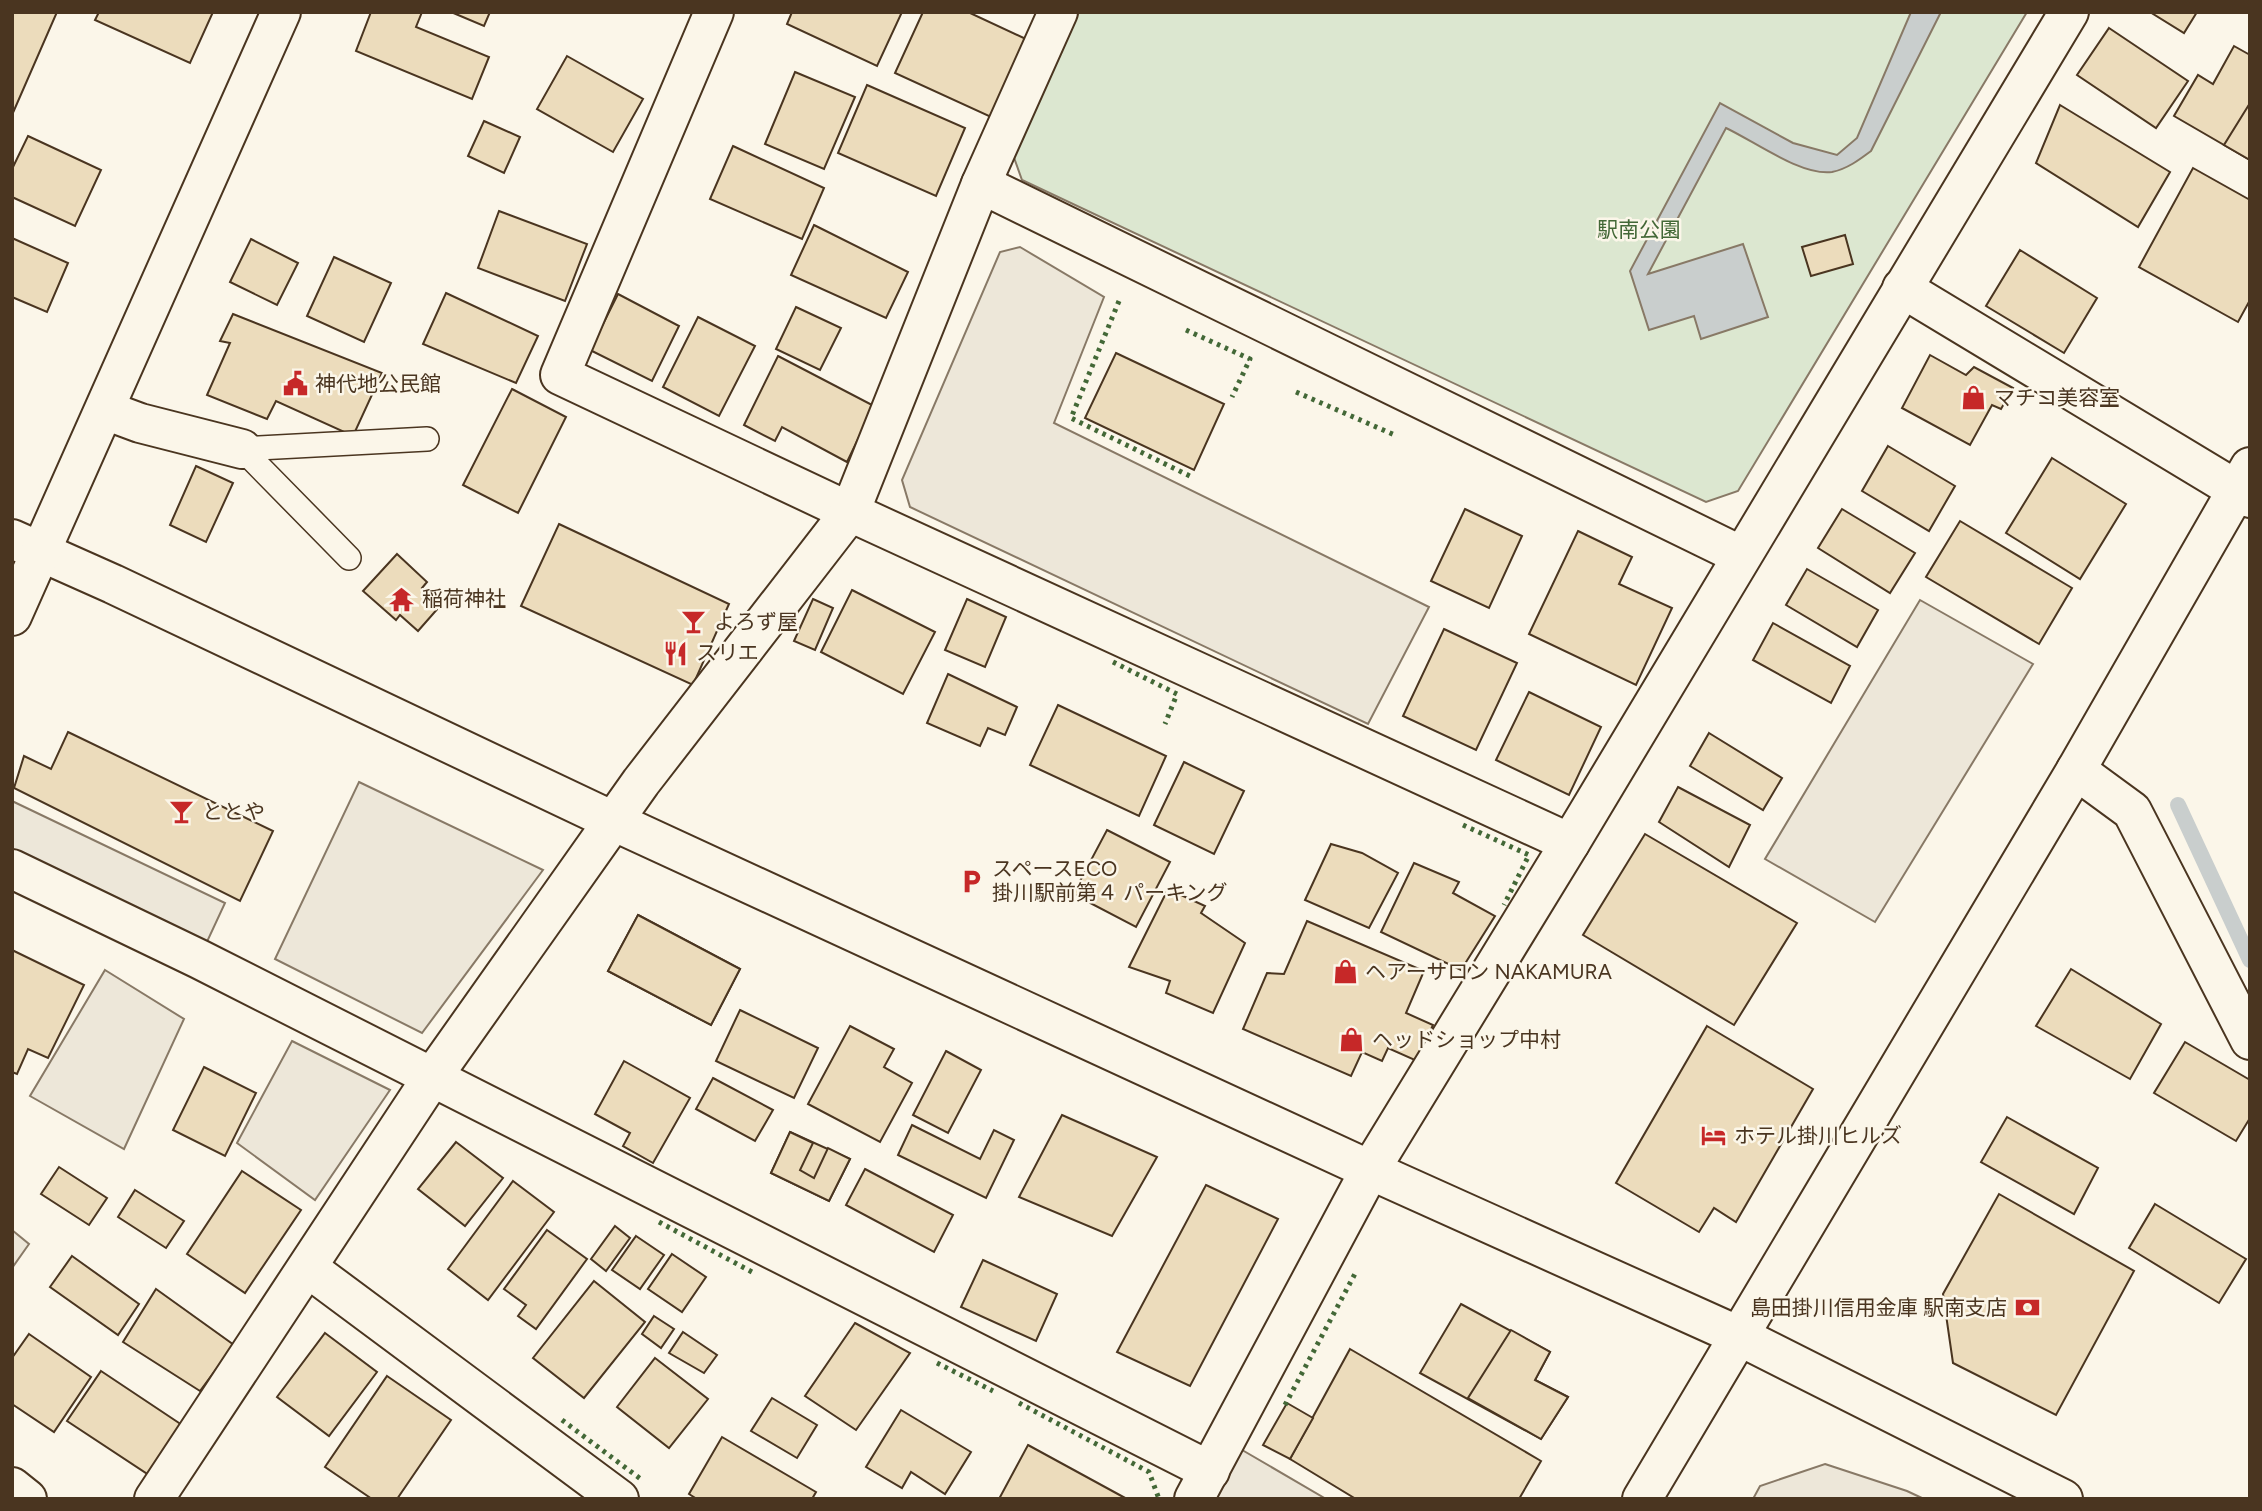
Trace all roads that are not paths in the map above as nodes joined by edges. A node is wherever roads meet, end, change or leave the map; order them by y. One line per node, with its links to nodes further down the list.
1 (282, 12): 7 (street)
2 (714, 12): 11 (street)
3 (1058, 12): 5 (street)
4 (2068, 12): 6 (street)
5 (981, 184): 11 (street); 13 (street)
6 (1902, 288): 10 (street); 13 (street)
7 (105, 410): 9 (street); 12 (street)
8 (427, 439): 9 (lane)
9 (242, 449): 14 (lane)
10 (2245, 484): 16 (street)
11 (850, 512): 17 (street); 18 (street)
12 (26, 545): 15 (street); 17 (street)
13 (1740, 555): 18 (street)
14 (349, 558)
15 (12, 616)
16 (2076, 770): 20 (street); 24 (street)
17 (613, 821): 21 (street); 22 (street)
18 (1570, 843): 22 (street)
19 (12, 869): 21 (street)
20 (2250, 1040)
21 (432, 1076): 23 (street); 25 (street)
22 (1370, 1170): 24 (street); 25 (street)
23 (308, 1268): 28 (street); 29 (street)
24 (1739, 1336): 30 (street); 31 (street)
25 (1202, 1485)
26 (12, 1487): 27 (street)
27 (27, 1499)
28 (154, 1499)
29 (619, 1499)
30 (1642, 1499)
31 (2063, 1499)

